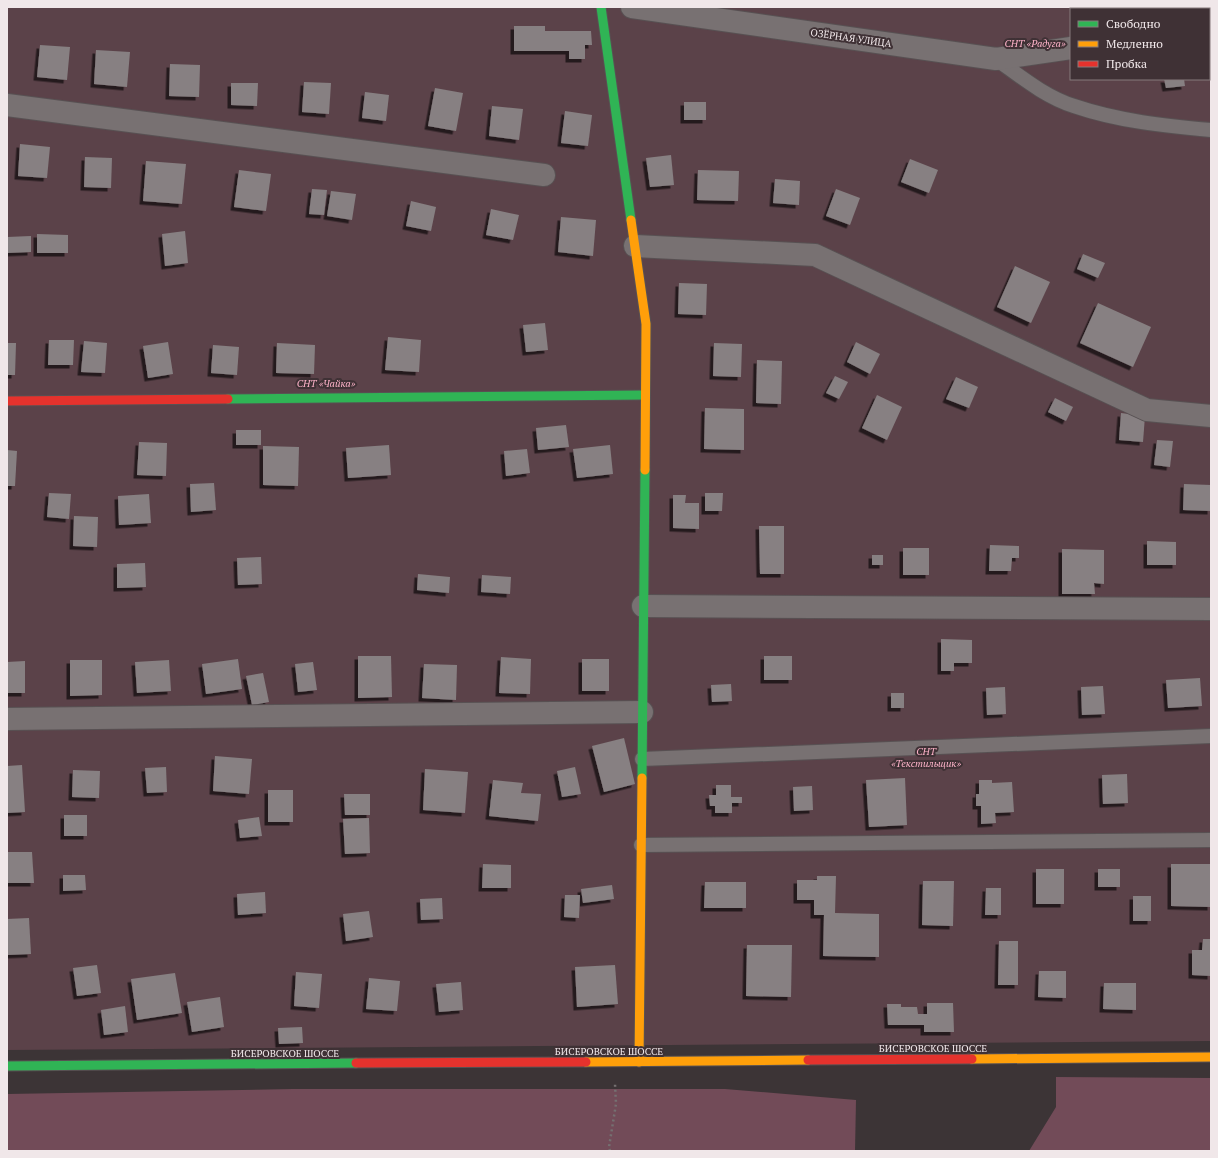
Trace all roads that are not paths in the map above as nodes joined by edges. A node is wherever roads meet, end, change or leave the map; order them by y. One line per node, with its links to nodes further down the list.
1 (601, 7): 8 (street)
2 (632, 7): 4 (street, ОЗЁРНАЯ УЛИЦА)
3 (1070, 48): 4 (street, ОЗЁРНАЯ УЛИЦА)
4 (996, 59): 6 (lane)
5 (7, 105): 7 (street)
6 (1211, 130)
7 (544, 175)
8 (635, 246): 9 (street); 11 (street)
9 (645, 395): 10 (street); 12 (street)
10 (7, 401)
11 (1211, 416)
12 (643, 606): 13 (street); 14 (street)
13 (1211, 609)
14 (642, 712): 15 (street); 17 (street)
15 (7, 719)
16 (1211, 736): 17 (lane)
17 (642, 759): 19 (street)
18 (1211, 840): 19 (lane)
19 (641, 845): 21 (street)
20 (1211, 1057): 21 (street, БИСЕРОВСКОЕ ШОССЕ)
21 (639, 1062): 22 (street, БИСЕРОВСКОЕ ШОССЕ)
22 (7, 1066)

